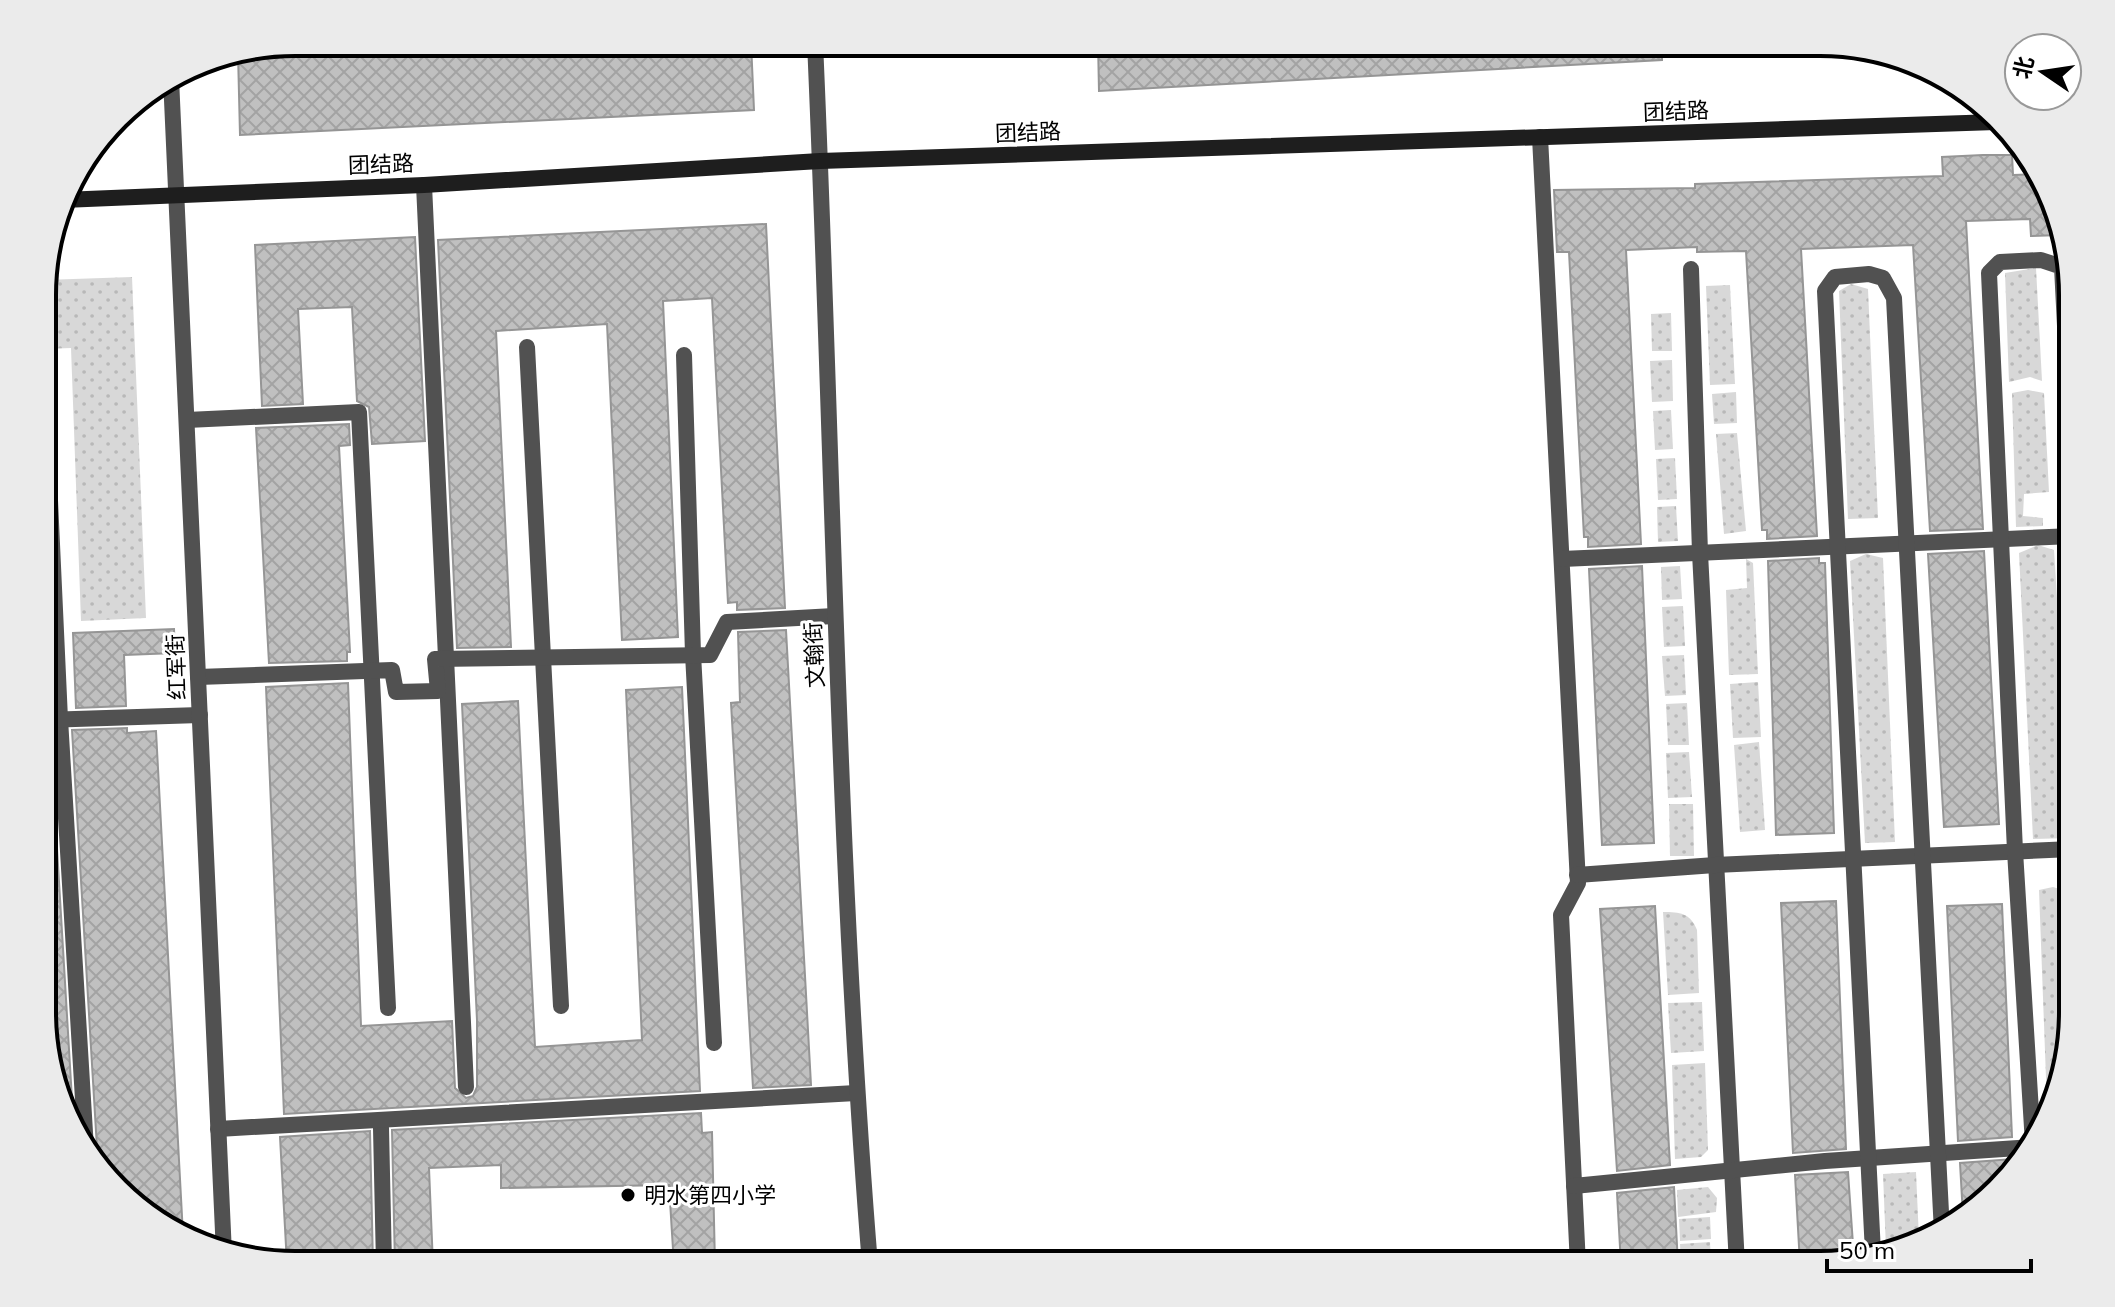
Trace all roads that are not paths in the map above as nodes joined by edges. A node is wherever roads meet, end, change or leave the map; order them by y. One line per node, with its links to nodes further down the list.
1 (816, 56): 5 (street, 文翰街)
2 (172, 90): 7 (street, 红军街)
3 (1985, 122): 4 (street, 团结路)
4 (1540, 137): 5 (street, 团结路); 19 (street)
5 (820, 161): 6 (street, 团结路); 20 (street, 文翰街)
6 (424, 185): 7 (street, 团结路); 23 (street)
7 (177, 194): 8 (street, 团结路); 13 (street, 红军街)
8 (77, 199)
9 (2056, 265): 15 (street)
10 (1691, 269): 18 (street)
11 (527, 347): 22 (street)
12 (684, 355): 21 (street)
13 (187, 420): 24 (street); 25 (street, 红军街)
14 (2058, 537): 15 (street)
15 (2001, 539): 16 (street); 30 (street)
16 (1906, 544): 17 (street); 17 (street); 31 (street)
17 (1837, 547): 18 (street); 32 (street)
18 (1700, 553): 19 (street); 33 (street)
19 (1562, 559): 34 (street)
20 (834, 616): 21 (street); 39 (street, 文翰街)
21 (693, 654): 22 (street); 37 (street)
22 (541, 657): 23 (street); 35 (street)
23 (445, 659): 24 (street); 38 (street)
24 (371, 671): 25 (street); 36 (street)
25 (198, 677): 26 (street, 红军街)
26 (200, 715): 27 (street); 43 (street, 红军街)
27 (56, 720)
28 (56, 770): 41 (street)
29 (2058, 849): 30 (street)
30 (2015, 851): 31 (street); 40 (street)
31 (1920, 855): 32 (street); 45 (street)
32 (1851, 859): 33 (street); 46 (street)
33 (1715, 865): 34 (street); 47 (street)
34 (1577, 875): 48 (street)
35 (561, 1006)
36 (388, 1008)
37 (714, 1043)
38 (466, 1087)
39 (856, 1093): 43 (street); 55 (street, 文翰街)
40 (2032, 1122)
41 (84, 1124)
42 (381, 1128): 54 (street)
43 (218, 1129): 50 (street, 红军街)
44 (2018, 1146): 45 (street)
45 (1937, 1153): 46 (street); 49 (street)
46 (1869, 1158): 47 (street); 51 (street)
47 (1731, 1170): 48 (street); 53 (street)
48 (1574, 1186): 52 (street)
49 (1941, 1218)
50 (223, 1240)
51 (1873, 1244)
52 (1577, 1250)
53 (1736, 1250)
54 (384, 1251)
55 (869, 1251)

